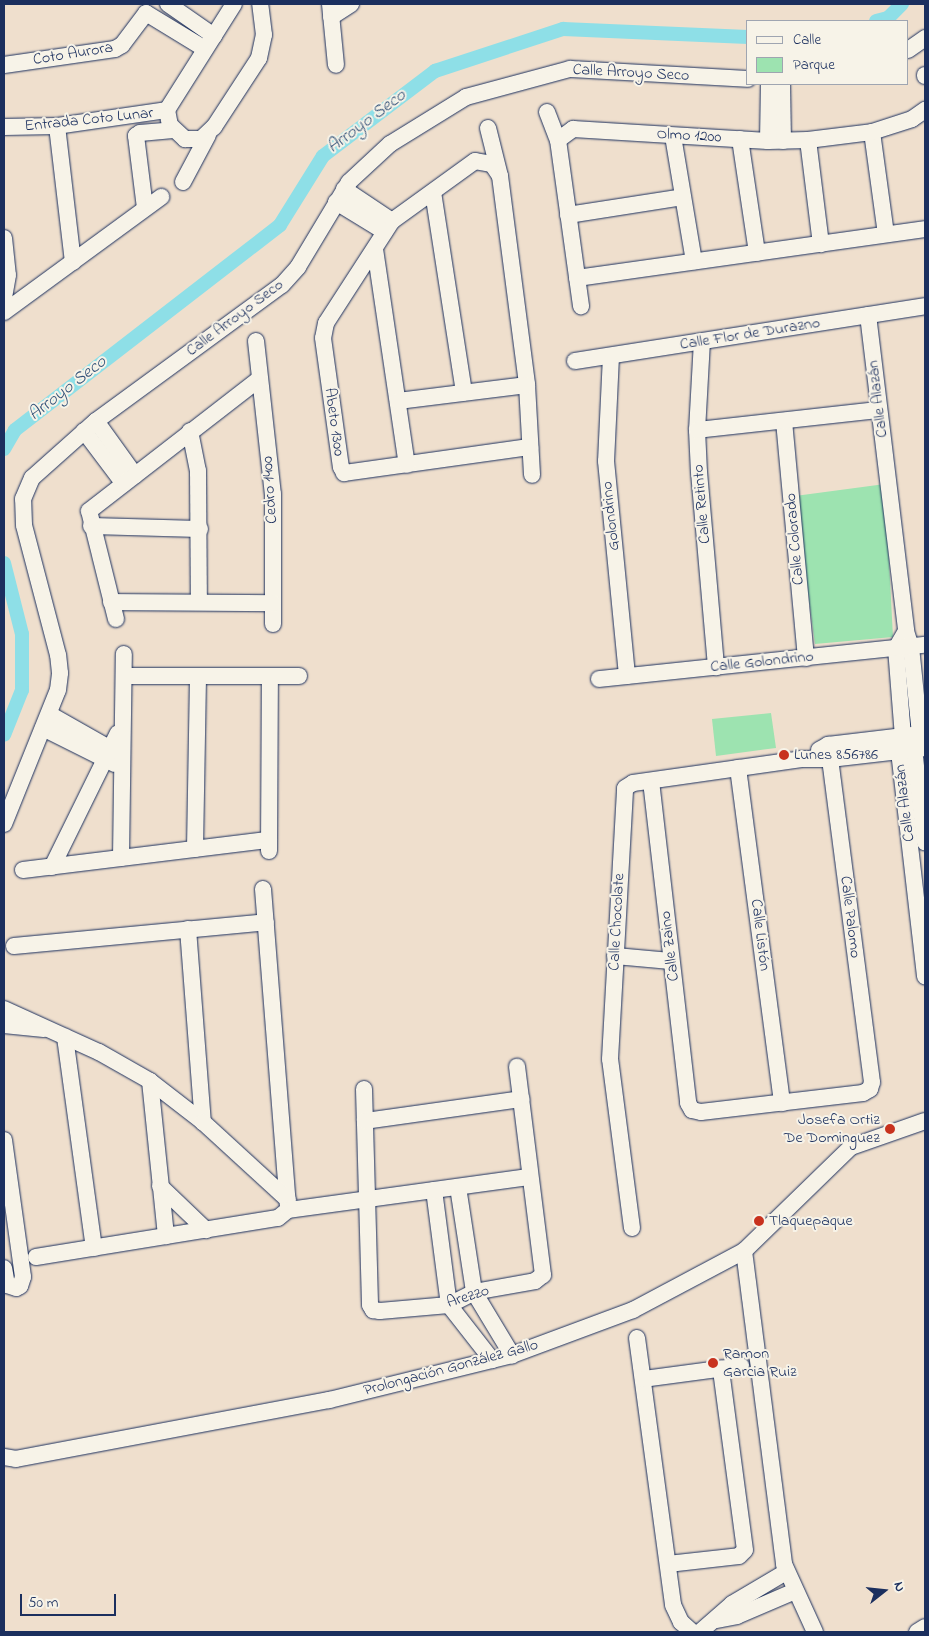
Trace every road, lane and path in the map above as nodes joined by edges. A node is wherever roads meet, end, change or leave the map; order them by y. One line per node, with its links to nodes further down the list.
1 (168, 4): 6 (street)
2 (234, 4): 6 (street, Entrada Coto Lunar)
3 (260, 4): 23 (street)
4 (350, 4): 5 (street)
5 (330, 10): 11 (street)
6 (214, 36): 8 (street, Entrada Coto Lunar)
7 (925, 38): 9 (street)
8 (205, 49): 10 (street, Coto Aurora); 15 (street, Entrada Coto Lunar)
9 (909, 49)
10 (4, 65)
11 (336, 65)
12 (746, 79): 32 (street, Calle Arroyo Seco)
13 (769, 85): 28 (street)
14 (782, 85): 28 (street)
15 (168, 110): 18 (street, Entrada Coto Lunar); 21 (street)
16 (925, 110): 22 (street, Olmo 1200)
17 (547, 112): 26 (street)
18 (57, 126): 19 (street, Entrada Coto Lunar); 45 (street)
19 (4, 127)
20 (488, 128): 29 (street)
21 (173, 130): 23 (street); 35 (street)
22 (872, 132): 27 (street, Olmo 1200); 39 (street)
23 (208, 135): 30 (street)
24 (673, 136): 25 (street, Olmo 1200); 26 (street, Olmo 1200); 34 (street)
25 (740, 139): 28 (street, Olmo 1200); 43 (street)
26 (558, 140): 36 (street)
27 (808, 140): 28 (street, Olmo 1200); 41 (street)
28 (776, 141)
29 (500, 176): 31 (street, Abeto 1300); 59 (street)
30 (183, 182)
31 (433, 192): 37 (street, Abeto 1300); 60 (street)
32 (340, 195): 37 (street); 64 (street, Calle Arroyo Seco)
33 (161, 197): 35 (street)
34 (683, 197): 36 (street); 44 (street)
35 (145, 208): 45 (street)
36 (568, 215): 47 (street)
37 (389, 226): 42 (street, Abeto 1300)
38 (925, 229): 39 (street)
39 (886, 234): 41 (street)
40 (4, 238): 46 (street)
41 (821, 244): 43 (street)
42 (375, 249): 61 (street); 68 (street, Abeto 1300)
43 (757, 253): 44 (street)
44 (694, 261): 47 (street)
45 (72, 262): 48 (street)
46 (8, 274): 48 (street); 49 (street)
47 (577, 278): 50 (street)
48 (33, 290): 52 (street)
49 (4, 297)
50 (581, 306)
51 (925, 306): 53 (street, Calle Flor de Durazno)
52 (4, 312)
53 (868, 315): 55 (street, Calle Flor de Durazno); 62 (street, Calle Alazán)
54 (256, 341): 58 (street, Cedro 1400)
55 (702, 341): 56 (street, Calle Flor de Durazno); 65 (street, Calle Retinto)
56 (611, 356): 57 (street, Calle Flor de Durazno); 86 (street, Golondrino)
57 (575, 361)
58 (259, 378): 66 (street); 75 (street, Cedro 1400)
59 (527, 385): 60 (street); 67 (street)
60 (464, 393): 61 (street)
61 (398, 401): 68 (street)
62 (880, 410): 63 (street); 78 (street, Calle Alazán)
63 (784, 421): 65 (street); 80 (street, Calle Colorado)
64 (90, 426): 70 (street); 88 (street, Calle Arroyo Seco)
65 (697, 430): 81 (street, Calle Retinto)
66 (190, 431): 70 (street); 72 (street)
67 (530, 447): 68 (street, Abeto 1300); 69 (street)
68 (407, 465)
69 (532, 475)
70 (130, 479): 71 (street)
71 (91, 526): 72 (street); 73 (street)
72 (200, 529): 74 (street)
73 (111, 602): 74 (street); 76 (street)
74 (199, 602): 75 (street)
75 (273, 603): 77 (street, Cedro 1400)
76 (116, 619)
77 (273, 624)
78 (910, 643): 80 (street, Calle Golondrino); 89 (street, Calle Alazán)
79 (124, 654): 82 (street)
80 (806, 658): 81 (street, Calle Golondrino)
81 (716, 667): 86 (street, Calle Golondrino)
82 (124, 676): 83 (street); 91 (street)
83 (198, 676): 84 (street); 96 (street)
84 (270, 676): 85 (street); 96 (street)
85 (299, 676)
86 (627, 676): 87 (street, Calle Golondrino)
87 (599, 679)
88 (46, 721): 91 (street); 94 (street)
89 (914, 742): 90 (street); 95 (street, Calle Alazán); 106 (street, Calle Alazán)
90 (829, 752): 92 (street); 115 (street, Calle Palomo)
91 (114, 757): 97 (street); 98 (street)
92 (738, 768): 93 (street); 115 (street, Calle Listón)
93 (651, 781): 104 (street, Calle Chocolate); 105 (street, Calle Zaino)
94 (4, 824)
95 (925, 842)
96 (195, 849): 97 (street)
97 (121, 858): 98 (street)
98 (52, 867): 99 (street)
99 (23, 870)
100 (263, 889): 101 (street)
101 (266, 922): 102 (street); 125 (street)
102 (188, 929): 103 (street); 118 (street)
103 (14, 946)
104 (615, 956): 105 (street); 126 (street, Calle Chocolate)
105 (671, 962): 115 (street, Calle Zaino)
106 (925, 977)
107 (4, 1009): 109 (street)
108 (4, 1025): 109 (street)
109 (47, 1030): 110 (street)
110 (65, 1037): 112 (street); 129 (street)
111 (517, 1068): 114 (street, Arezzo)
112 (150, 1081): 118 (street); 121 (street)
113 (364, 1089): 116 (street, Arezzo)
114 (521, 1099): 116 (street); 120 (street, Arezzo)
115 (782, 1103)
116 (365, 1121): 124 (street, Arezzo)
117 (925, 1121): 130 (street, Prolongación González Gallo)
118 (203, 1122): 125 (street)
119 (4, 1140): 131 (street)
120 (530, 1177): 122 (street); 134 (street, Arezzo)
121 (160, 1186): 127 (street); 128 (street)
122 (458, 1187): 123 (street); 134 (street)
123 (434, 1190): 124 (street); 135 (street)
124 (366, 1200): 125 (street); 135 (street, Arezzo)
125 (288, 1205): 127 (street)
126 (632, 1228)
127 (206, 1230): 128 (street)
128 (166, 1236): 129 (street)
129 (94, 1248): 132 (street)
130 (744, 1251): 137 (street, Prolongación González Gallo); 144 (street)
131 (12, 1254): 133 (street)
132 (36, 1257)
133 (4, 1268)
134 (474, 1292): 135 (street, Arezzo); 137 (street)
135 (449, 1305): 138 (street)
136 (637, 1338): 141 (street)
137 (512, 1355): 138 (street, Prolongación González Gallo)
138 (492, 1360): 142 (street, Prolongación González Gallo)
139 (741, 1366): 140 (street)
140 (721, 1369): 141 (street); 143 (street)
141 (643, 1379): 143 (street)
142 (4, 1457)
143 (668, 1564): 148 (street)
144 (786, 1572): 145 (street); 146 (street)
145 (795, 1591): 146 (street); 150 (street)
146 (718, 1620): 149 (street)
147 (925, 1627): 151 (street)
148 (692, 1632)
149 (700, 1632)
150 (815, 1632)
151 (917, 1632)

